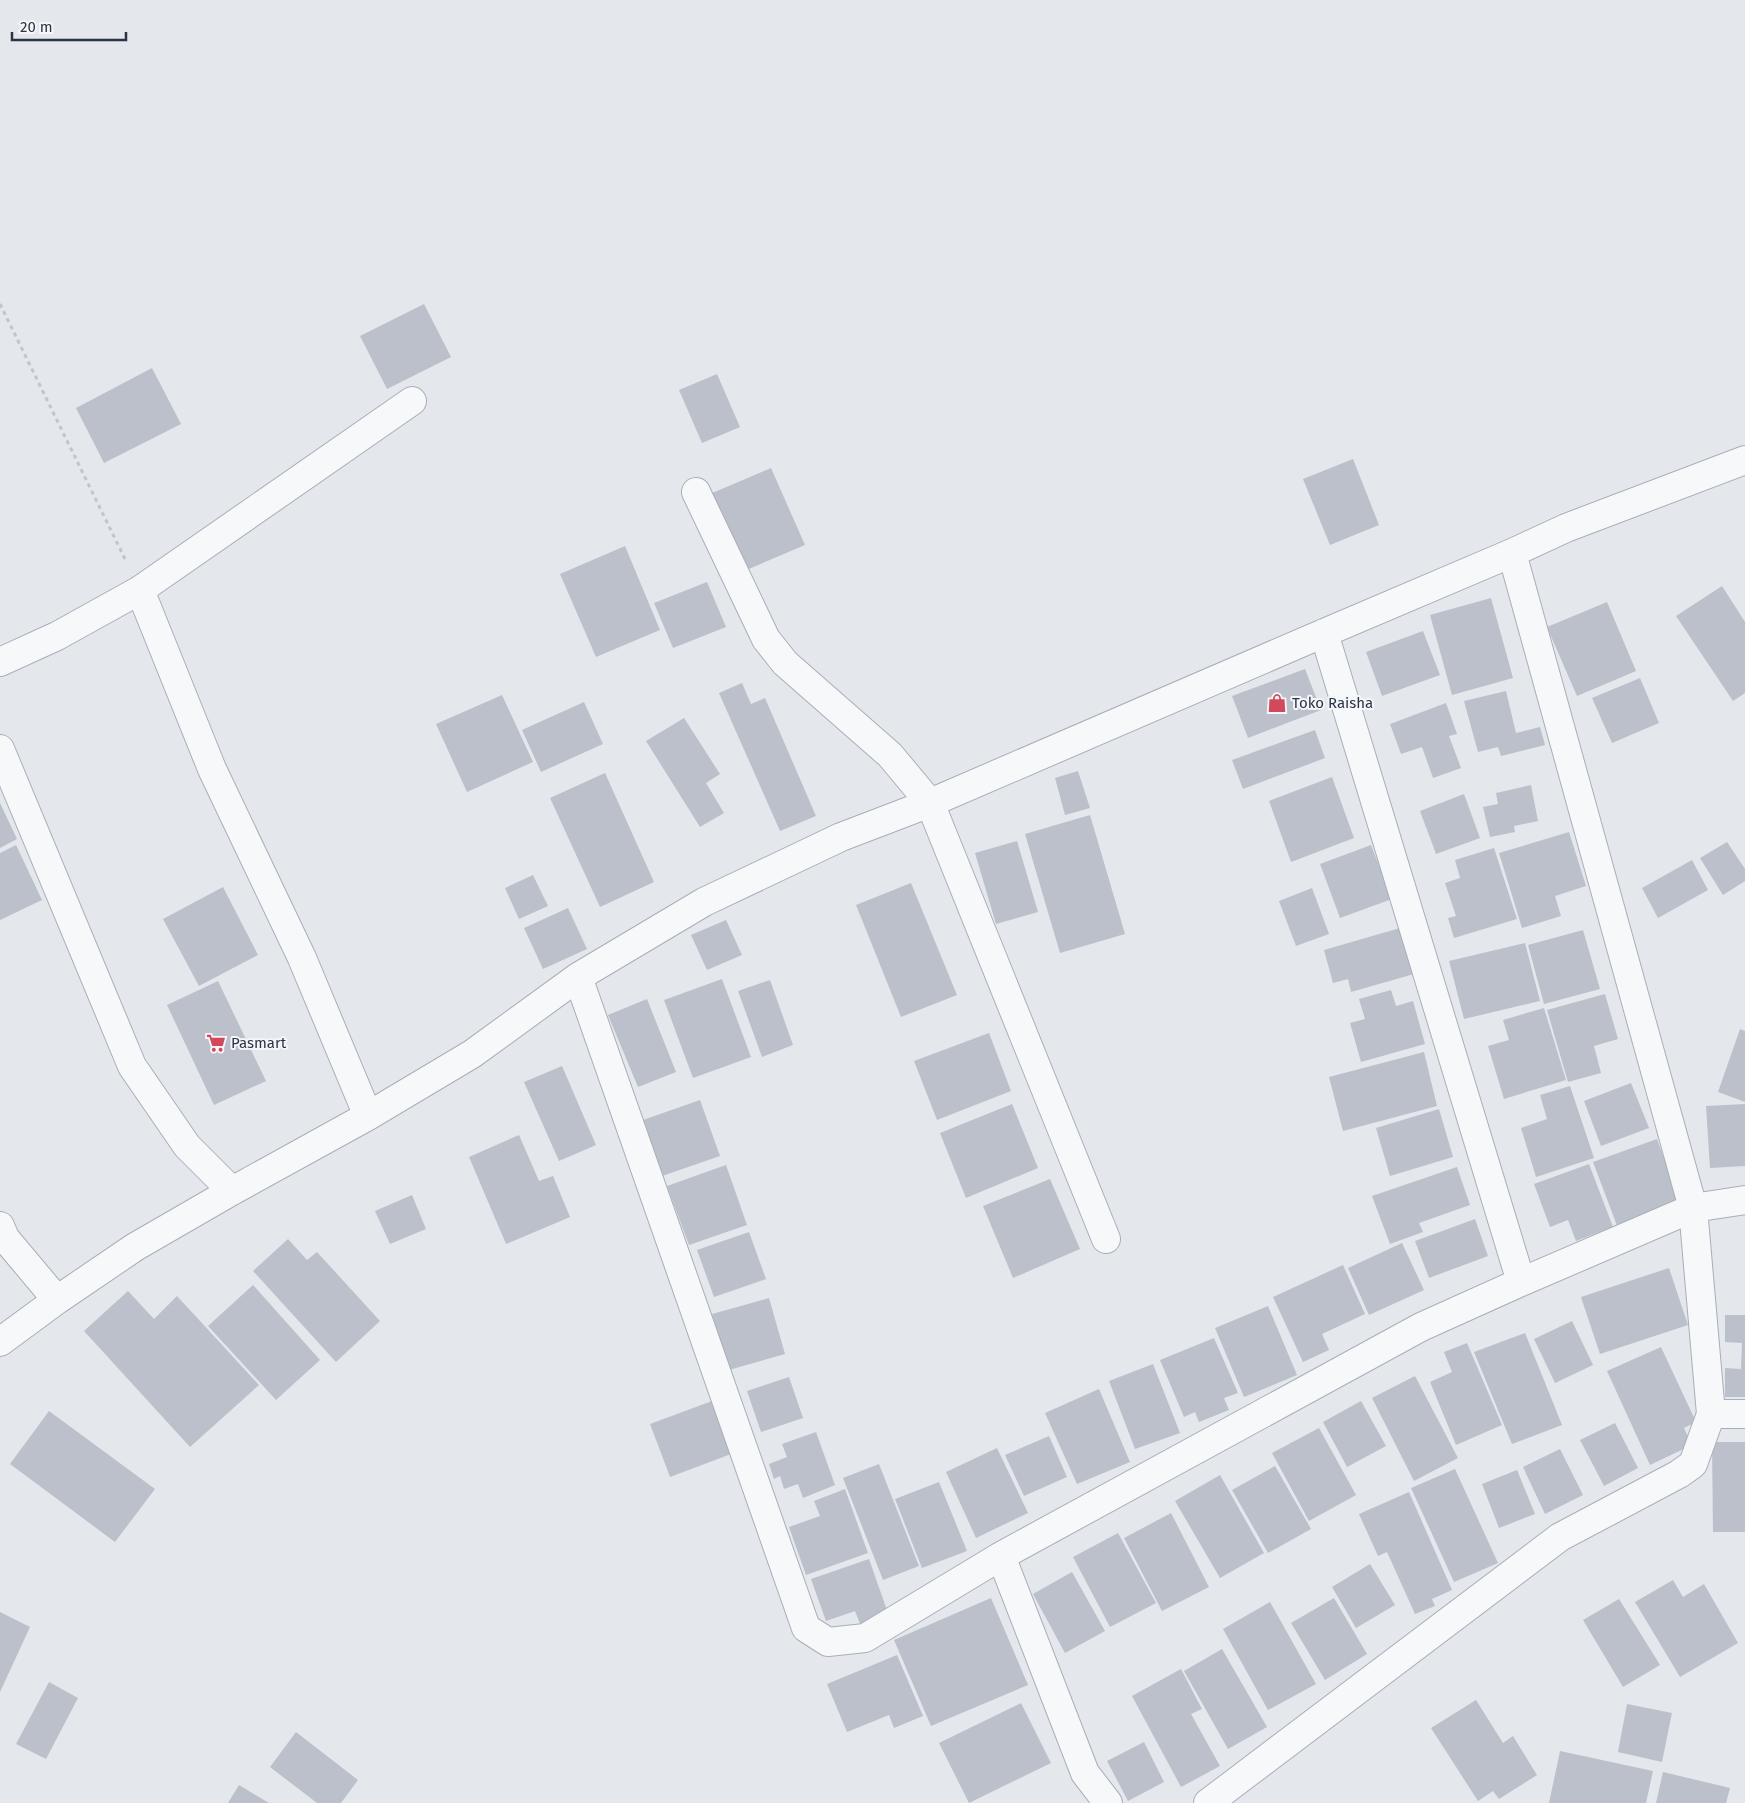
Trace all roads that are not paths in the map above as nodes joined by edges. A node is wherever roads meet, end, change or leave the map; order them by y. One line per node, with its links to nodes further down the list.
1 (412, 402): 5 (street)
2 (1745, 460): 4 (street)
3 (696, 492): 9 (street)
4 (1512, 554): 6 (street); 14 (street)
5 (140, 590): 7 (street); 11 (street)
6 (1324, 633): 9 (street); 17 (street)
7 (0, 662)
8 (0, 749): 12 (street)
9 (930, 803): 10 (street); 16 (street)
10 (578, 977): 11 (street); 22 (street)
11 (368, 1116): 12 (street)
12 (232, 1191): 18 (street)
13 (1745, 1200): 14 (street)
14 (1693, 1208): 17 (street); 20 (street)
15 (0, 1226): 18 (street)
16 (1106, 1239)
17 (1521, 1282): 22 (street)
18 (58, 1300): 19 (street)
19 (0, 1342)
20 (1711, 1414): 21 (street); 24 (street)
21 (1745, 1414)
22 (1001, 1556): 23 (street)
23 (1108, 1803)
24 (1208, 1803)

